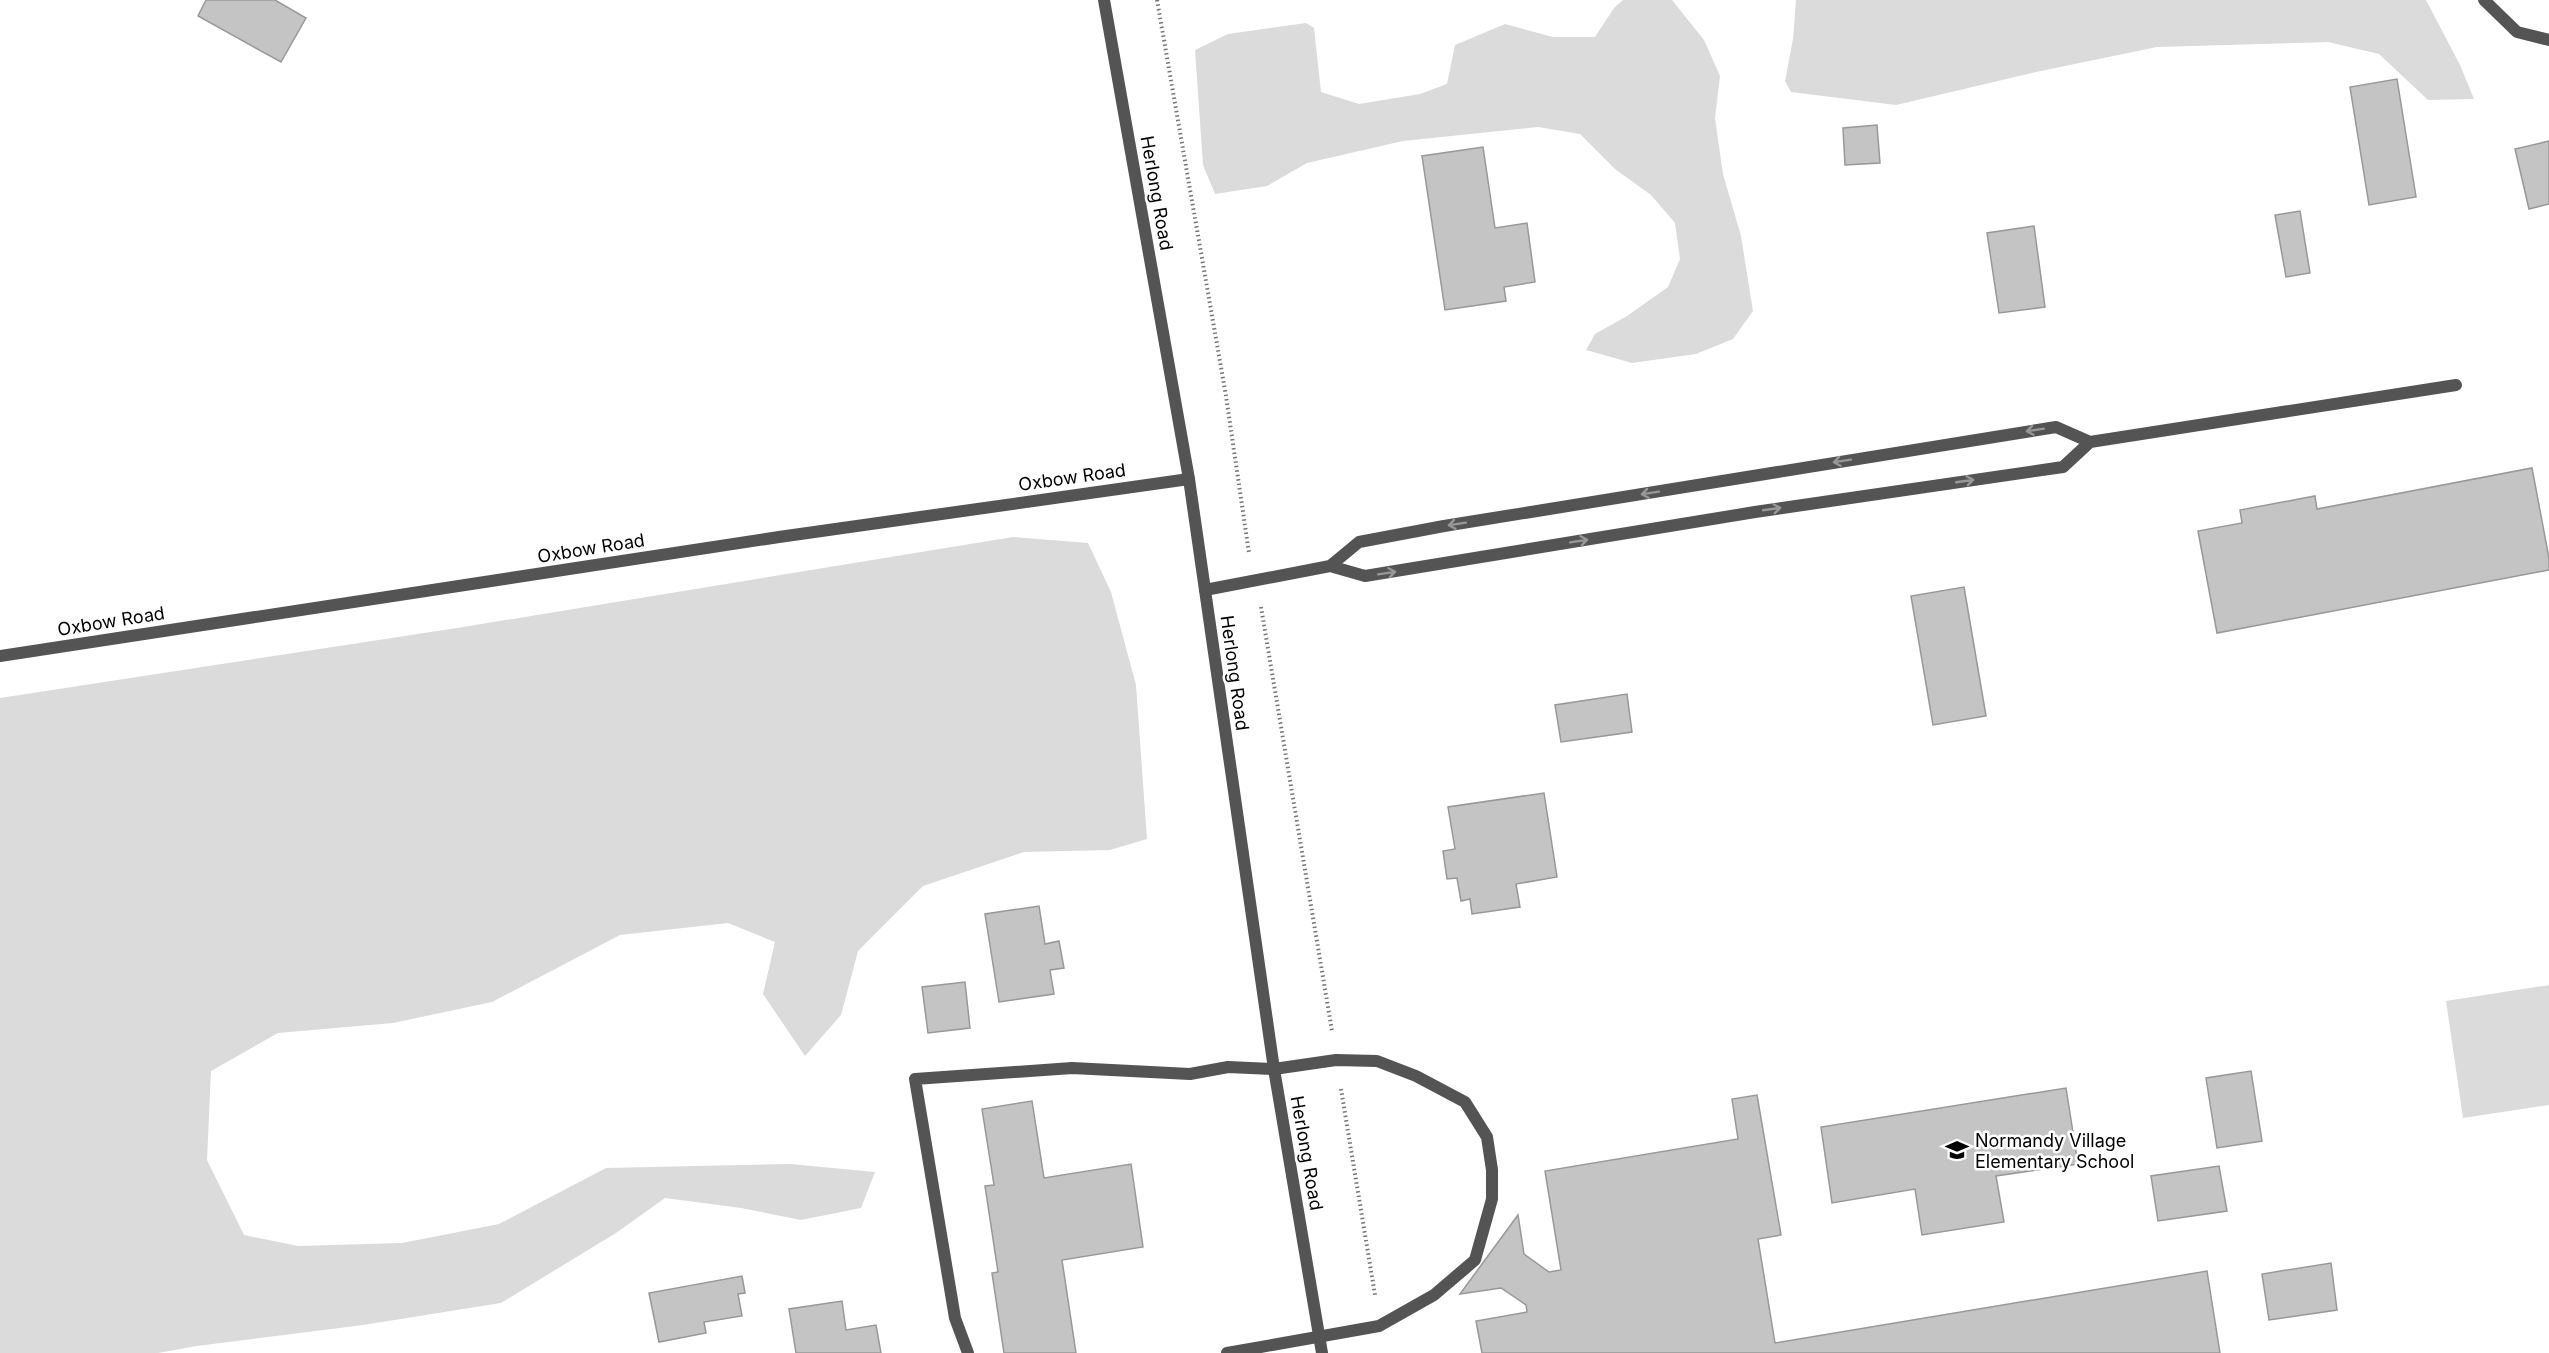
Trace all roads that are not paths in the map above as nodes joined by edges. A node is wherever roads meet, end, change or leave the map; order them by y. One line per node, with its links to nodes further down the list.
1 (1104, 0): 6 (street, Herlong Road)
2 (2484, 0): 3 (street)
3 (2549, 40)
4 (2456, 386): 5 (street)
5 (2090, 442): 7 (street, one-way to 5); 7 (street, one-way to 7)
6 (1189, 478): 8 (street, Herlong Road); 9 (street, Oxbow Road)
7 (1330, 566): 8 (street)
8 (1205, 590): 10 (street, Herlong Road)
9 (0, 656)
10 (1274, 1069): 11 (street, Herlong Road); 11 (street); 12 (street)
11 (1319, 1336): 13 (street); 14 (street, Herlong Road)
12 (968, 1353)
13 (1227, 1353)
14 (1322, 1353)

